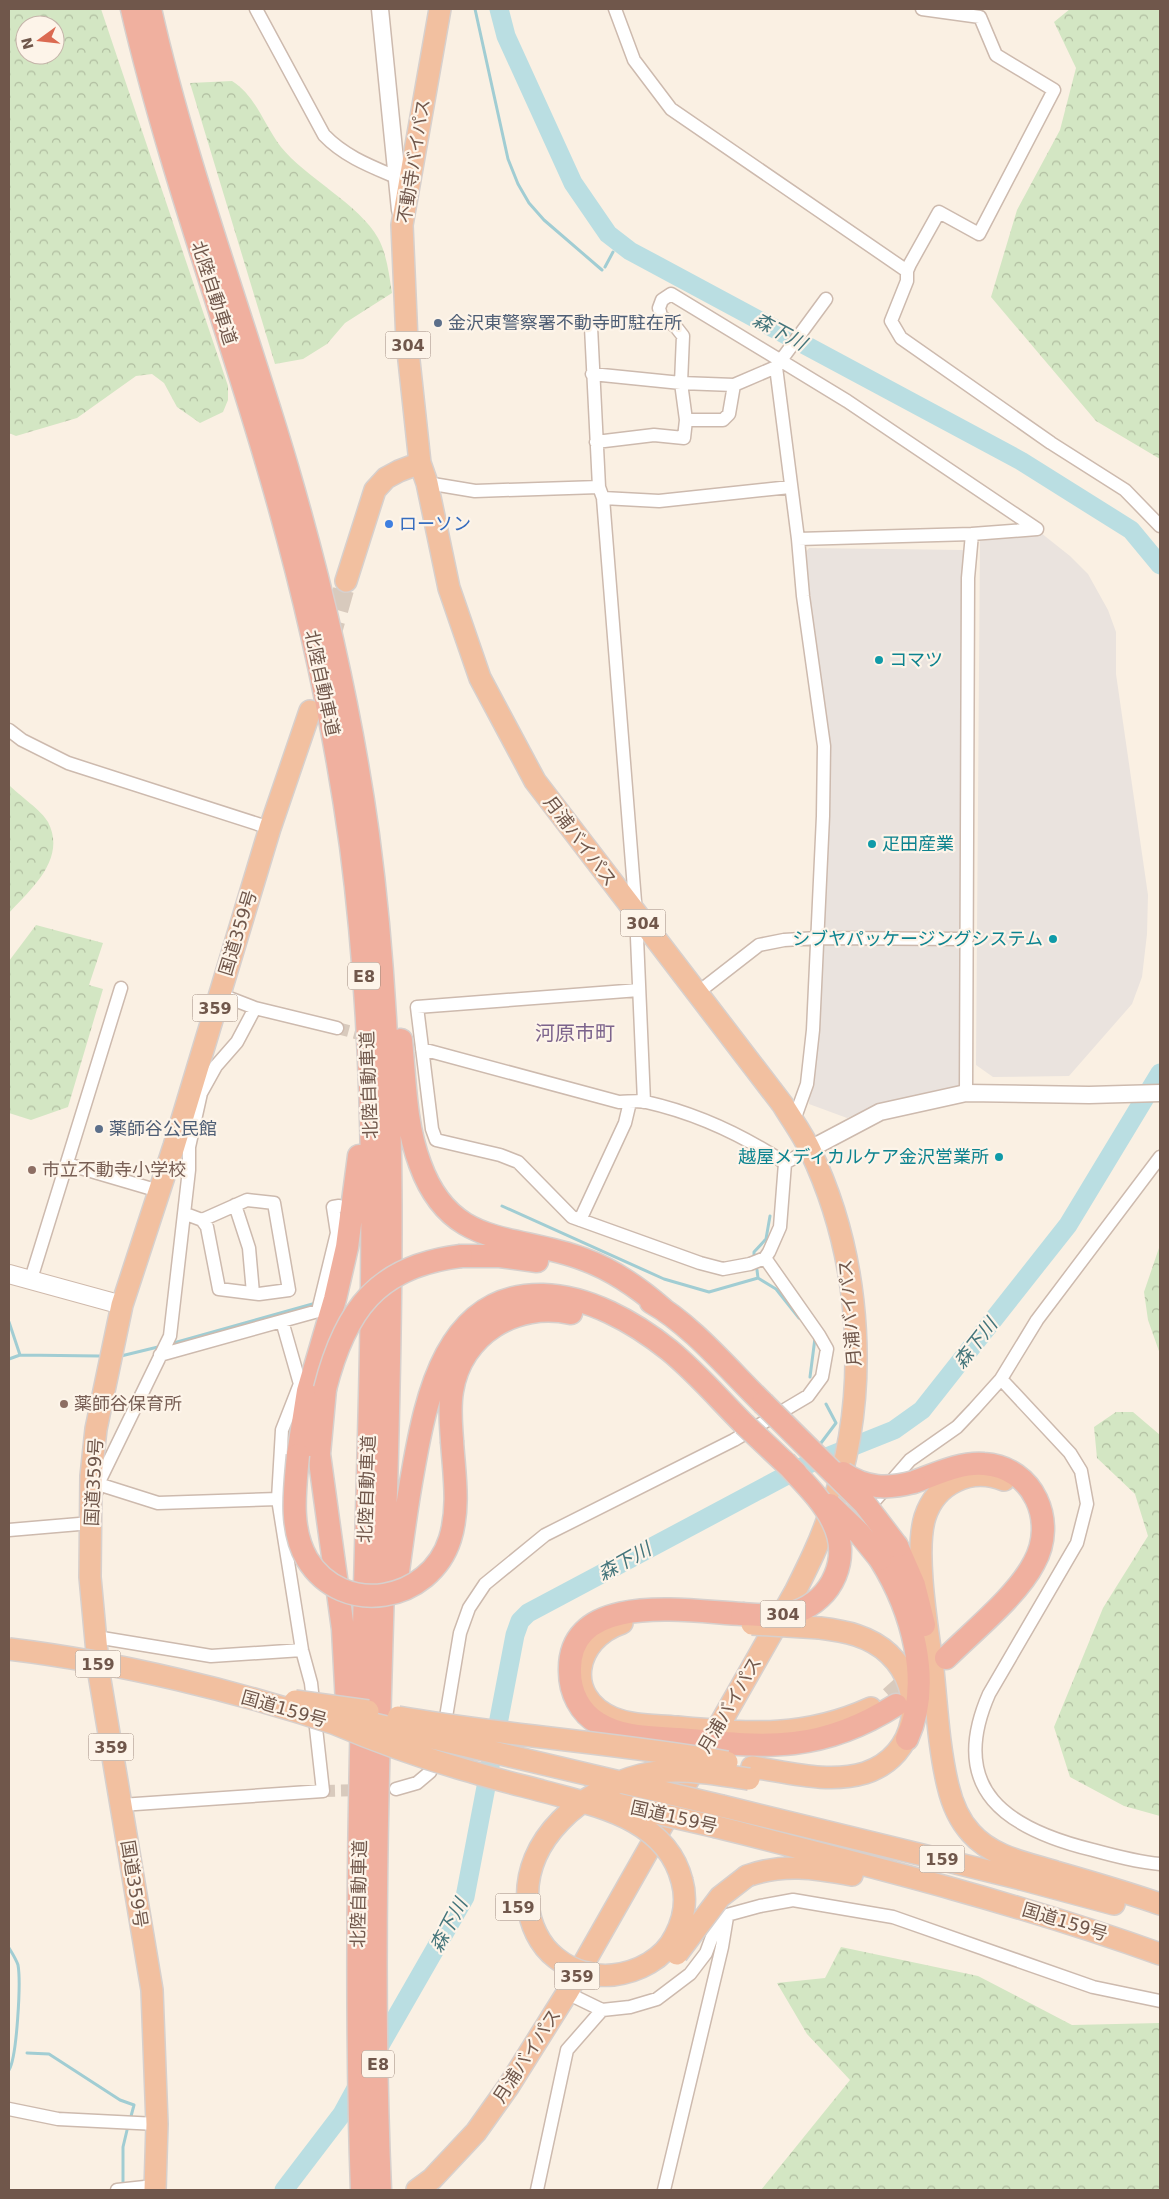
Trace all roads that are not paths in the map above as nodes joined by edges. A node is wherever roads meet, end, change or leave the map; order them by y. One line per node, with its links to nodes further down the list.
1 (132, 9): 30 (highway, 北陸自動車道 / E8)
2 (151, 9): 30 (highway, 北陸自動車道 / E8)
3 (256, 9): 8 (street)
4 (380, 9): 8 (street)
5 (440, 9): 9 (highway, 不動寺バイパス / 304)
6 (615, 9): 10 (street)
7 (922, 9): 10 (street)
8 (396, 177): 9 (street)
9 (402, 225): 19 (highway, 不動寺バイパス / 304)
10 (907, 271): 23 (street)
11 (824, 302): 13 (street)
12 (591, 327): 14 (street)
13 (781, 361): 15 (street); 16 (street); 21 (street); 24 (street)
14 (592, 374): 15 (street); 18 (street)
15 (681, 383): 16 (street); 17 (street)
16 (734, 385): 17 (street)
17 (686, 420): 18 (street)
18 (596, 442): 22 (street)
19 (420, 463): 20 (highway, 月浦バイパス / 304); 26 (highway)
20 (427, 483): 22 (street); 31 (highway, 月浦バイパス / 304)
21 (790, 487): 22 (street); 25 (street)
22 (601, 493): 31 (street)
23 (1160, 526)
24 (972, 534): 25 (street); 33 (street)
25 (798, 538): 32 (street)
26 (346, 581)
27 (310, 711): 29 (highway, 国道359号 / 359)
28 (9, 730): 29 (street)
29 (270, 828): 36 (highway, 国道359号 / 359)
30 (360, 843): 62 (highway); 64 (highway, bridge); 96 (highway, 北陸自動車道 / E8); 98 (highway, 北陸自動車道 / E8)
31 (636, 914): 35 (street); 37 (highway, 月浦バイパス / 304)
32 (818, 938): 33 (street); 37 (street); 45 (street)
33 (967, 939): 41 (street)
34 (121, 988): 50 (street)
35 (639, 990): 40 (street); 44 (street)
36 (219, 994): 38 (street); 46 (highway, 国道359号 / 359)
37 (696, 994): 45 (highway, 月浦バイパス / 304)
38 (255, 1008): 39 (street); 46 (street)
39 (337, 1028)
40 (422, 1049): 43 (street); 56 (street)
41 (966, 1092): 42 (street); 47 (street)
42 (1160, 1093)
43 (630, 1102): 44 (street); 56 (street)
44 (644, 1102): 49 (street)
45 (794, 1123): 47 (highway, 月浦バイパス / 304)
46 (183, 1141): 51 (highway, 国道359号 / 359); 54 (street)
47 (810, 1150): 49 (street); 71 (highway, 月浦バイパス / 304, bridge)
48 (1160, 1157): 66 (street)
49 (785, 1163): 57 (street)
50 (67, 1164): 51 (street); 59 (street)
51 (159, 1191): 61 (highway, 国道359号 / 359)
52 (236, 1205): 55 (street); 60 (street); 60 (street)
53 (339, 1206): 63 (street)
54 (186, 1214): 55 (street); 65 (street)
55 (202, 1220): 60 (street)
56 (580, 1220): 57 (street)
57 (765, 1258): 89 (street)
58 (9, 1274): 59 (main road)
59 (31, 1279): 61 (main road)
60 (253, 1293)
61 (122, 1305): 72 (highway, 国道359号 / 359)
62 (664, 1309): 67 (highway, bridge); 98 (highway, bridge)
63 (282, 1321): 65 (street); 70 (street)
64 (642, 1332): 68 (highway, bridge); 96 (highway)
65 (164, 1348): 69 (street)
66 (1001, 1379): 71 (street); 91 (street)
67 (803, 1442): 74 (highway, bridge); 80 (highway, bridge)
68 (785, 1462): 74 (highway, bridge); 76 (highway, bridge)
69 (98, 1484): 70 (street); 72 (street)
70 (278, 1499): 79 (street)
71 (831, 1511): 86 (highway, 月浦バイパス / 304)
72 (91, 1523): 73 (street); 77 (highway, 国道359号 / 359)
73 (9, 1530)
74 (889, 1553): 75 (highway); 87 (highway)
75 (918, 1601): 80 (highway); 83 (highway)
76 (741, 1619): 86 (highway); 87 (highway, 159, bridge)
77 (96, 1637): 79 (street); 90 (highway, 国道359号 / 359)
78 (9, 1649): 81 (highway, 国道159号 / 159, bridge)
79 (302, 1650): 90 (street)
80 (940, 1652): 80 (highway, 159); 83 (highway, 159); 92 (highway, 159)
81 (187, 1683): 82 (highway, 国道159号 / 159, bridge); 85 (highway, 国道159号 / 159, bridge)
82 (233, 1692): 88 (highway, 159, bridge); 95 (highway, 国道159号 / 159, bridge)
83 (930, 1694): 88 (highway, 159)
84 (893, 1701): 86 (highway)
85 (333, 1723): 88 (highway, 159, bridge); 94 (highway, 国道159号 / 159, bridge)
86 (713, 1736): 99 (highway, 月浦バイパス / 359)
87 (907, 1739): 88 (highway, 159)
88 (751, 1773): 94 (highway, 159, bridge)
89 (396, 1789)
90 (121, 1805): 103 (highway, 国道359号 / 359)
91 (1160, 1864)
92 (1160, 1904)
93 (728, 1915): 100 (street); 101 (street); 111 (street)
94 (1045, 1916): 97 (highway, 国道159号 / 159)
95 (1160, 1917)
96 (377, 1925): 98 (highway, 北陸自動車道 / E8)
97 (1160, 1954)
98 (368, 1967): 104 (highway, 北陸自動車道 / E8)
99 (567, 1993): 101 (street); 105 (highway, 月浦バイパス / 359)
100 (1160, 2001)
101 (602, 2010): 110 (street)
102 (9, 2109): 103 (street)
103 (157, 2124): 106 (highway, 国道359号 / 359)
104 (370, 2167): 108 (highway, 北陸自動車道 / E8); 109 (highway, 北陸自動車道 / E8)
105 (430, 2187)
106 (154, 2188): 107 (street)
107 (116, 2190)
108 (362, 2190)
109 (380, 2190)
110 (537, 2190)
111 (664, 2190)

